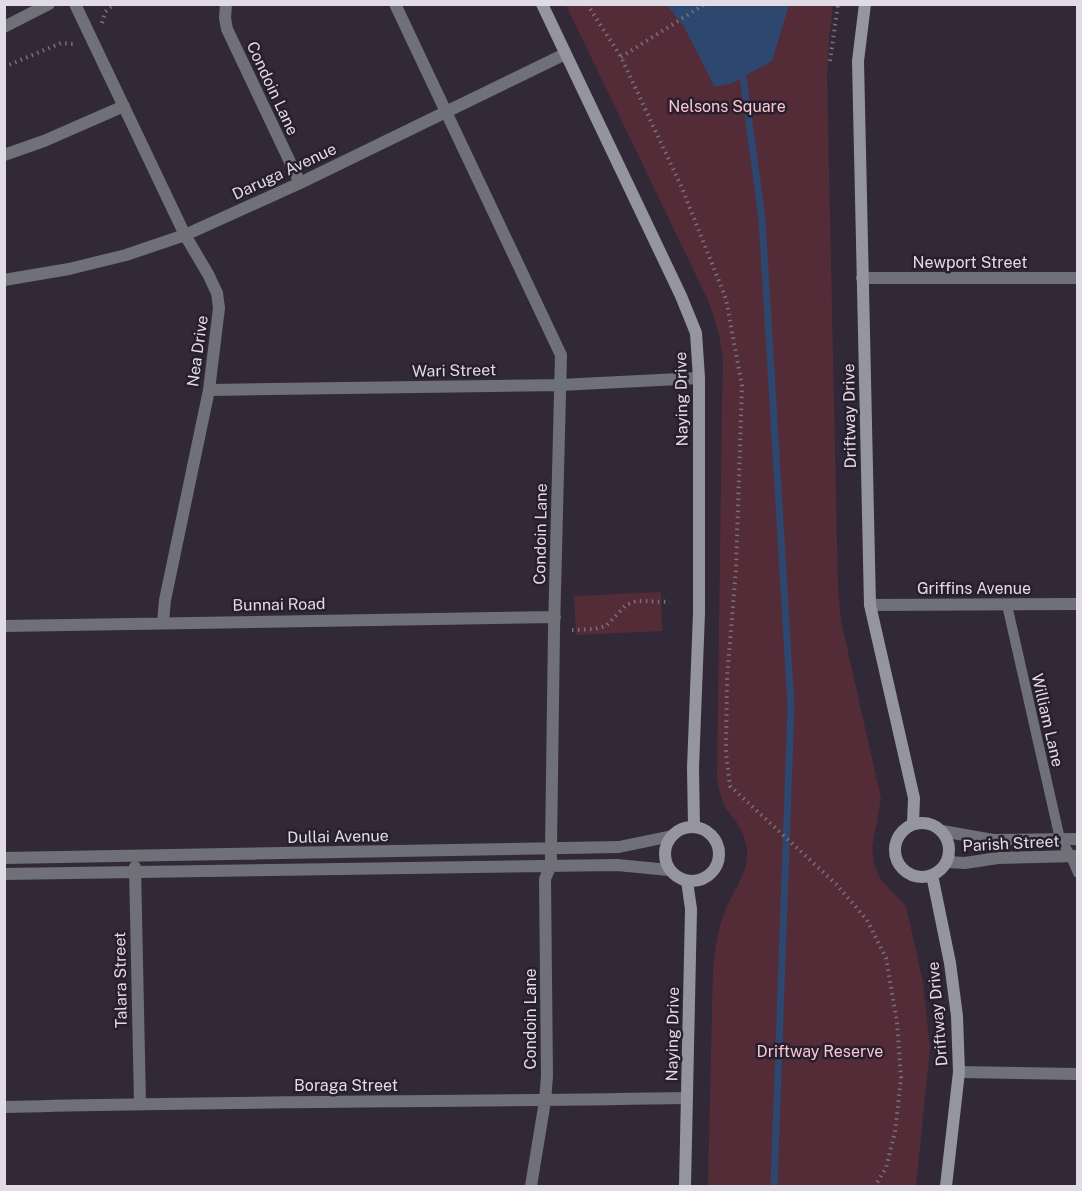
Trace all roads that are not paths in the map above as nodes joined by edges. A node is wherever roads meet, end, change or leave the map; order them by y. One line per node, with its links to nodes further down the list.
1 (49, 4): 7 (street)
2 (75, 4): 9 (street, Nea Drive)
3 (226, 4): 12 (street, Condoin Lane)
4 (394, 4): 10 (street, Condoin Lane)
5 (542, 4): 8 (street, Naying Drive)
6 (866, 4): 14 (street, Driftway Drive)
7 (4, 27)
8 (565, 54): 10 (street, Daruga Avenue); 17 (street, Naying Drive)
9 (124, 106): 11 (street); 13 (street, Nea Drive)
10 (446, 112): 12 (street, Daruga Avenue); 18 (street, Condoin Lane)
11 (4, 155)
12 (300, 183): 13 (street, Daruga Avenue)
13 (185, 235): 15 (street, Daruga Avenue); 19 (street, Nea Drive)
14 (862, 278): 16 (street, Newport Street); 21 (street, Driftway Drive)
15 (4, 279)
16 (1077, 279)
17 (699, 378): 18 (street, Wari Street); 27 (street, Naying Drive)
18 (560, 385): 19 (street, Wari Street); 23 (street, Condoin Lane)
19 (209, 390): 24 (street, Nea Drive)
20 (1077, 604): 22 (street, Griffins Avenue)
21 (870, 605): 22 (street, Griffins Avenue); 26 (street, Driftway Drive)
22 (1007, 605): 30 (lane, William Lane)
23 (555, 617): 24 (street, Bunnai Road); 32 (street, Condoin Lane)
24 (164, 622): 25 (street, Bunnai Road)
25 (4, 626)
26 (914, 823): 28 (street); 42 (street)
27 (694, 827): 29 (street); 43 (street)
28 (942, 831): 30 (street, Parish Street); 36 (street)
29 (672, 836): 32 (street, Dullai Avenue); 38 (street)
30 (1060, 839): 31 (street, Parish Street); 34 (lane, William Lane)
31 (1077, 839)
32 (551, 849): 33 (street, Dullai Avenue); 37 (street, Condoin Lane)
33 (136, 856): 35 (street, Dullai Avenue); 39 (street, Talara Street)
34 (1074, 856): 36 (street, Parish Street); 40 (lane, William Lane)
35 (4, 858)
36 (947, 862): 42 (street)
37 (550, 866): 38 (street, Dullai Avenue); 39 (street, Dullai Avenue); 47 (street, Condoin Lane)
38 (669, 870): 43 (street)
39 (134, 873): 41 (street, Dullai Avenue); 48 (street, Talara Street)
40 (1077, 873)
41 (4, 874)
42 (932, 875): 44 (street, Driftway Drive)
43 (687, 882): 46 (street, Naying Drive)
44 (959, 1072): 45 (street); 52 (street, Driftway Drive)
45 (1077, 1074)
46 (687, 1098): 47 (street, Boraga Street); 51 (street, Naying Drive)
47 (545, 1101): 48 (street, Boraga Street); 50 (street, Condoin Lane)
48 (140, 1103): 49 (street, Boraga Street)
49 (4, 1107)
50 (531, 1186)
51 (685, 1186)
52 (946, 1186)

